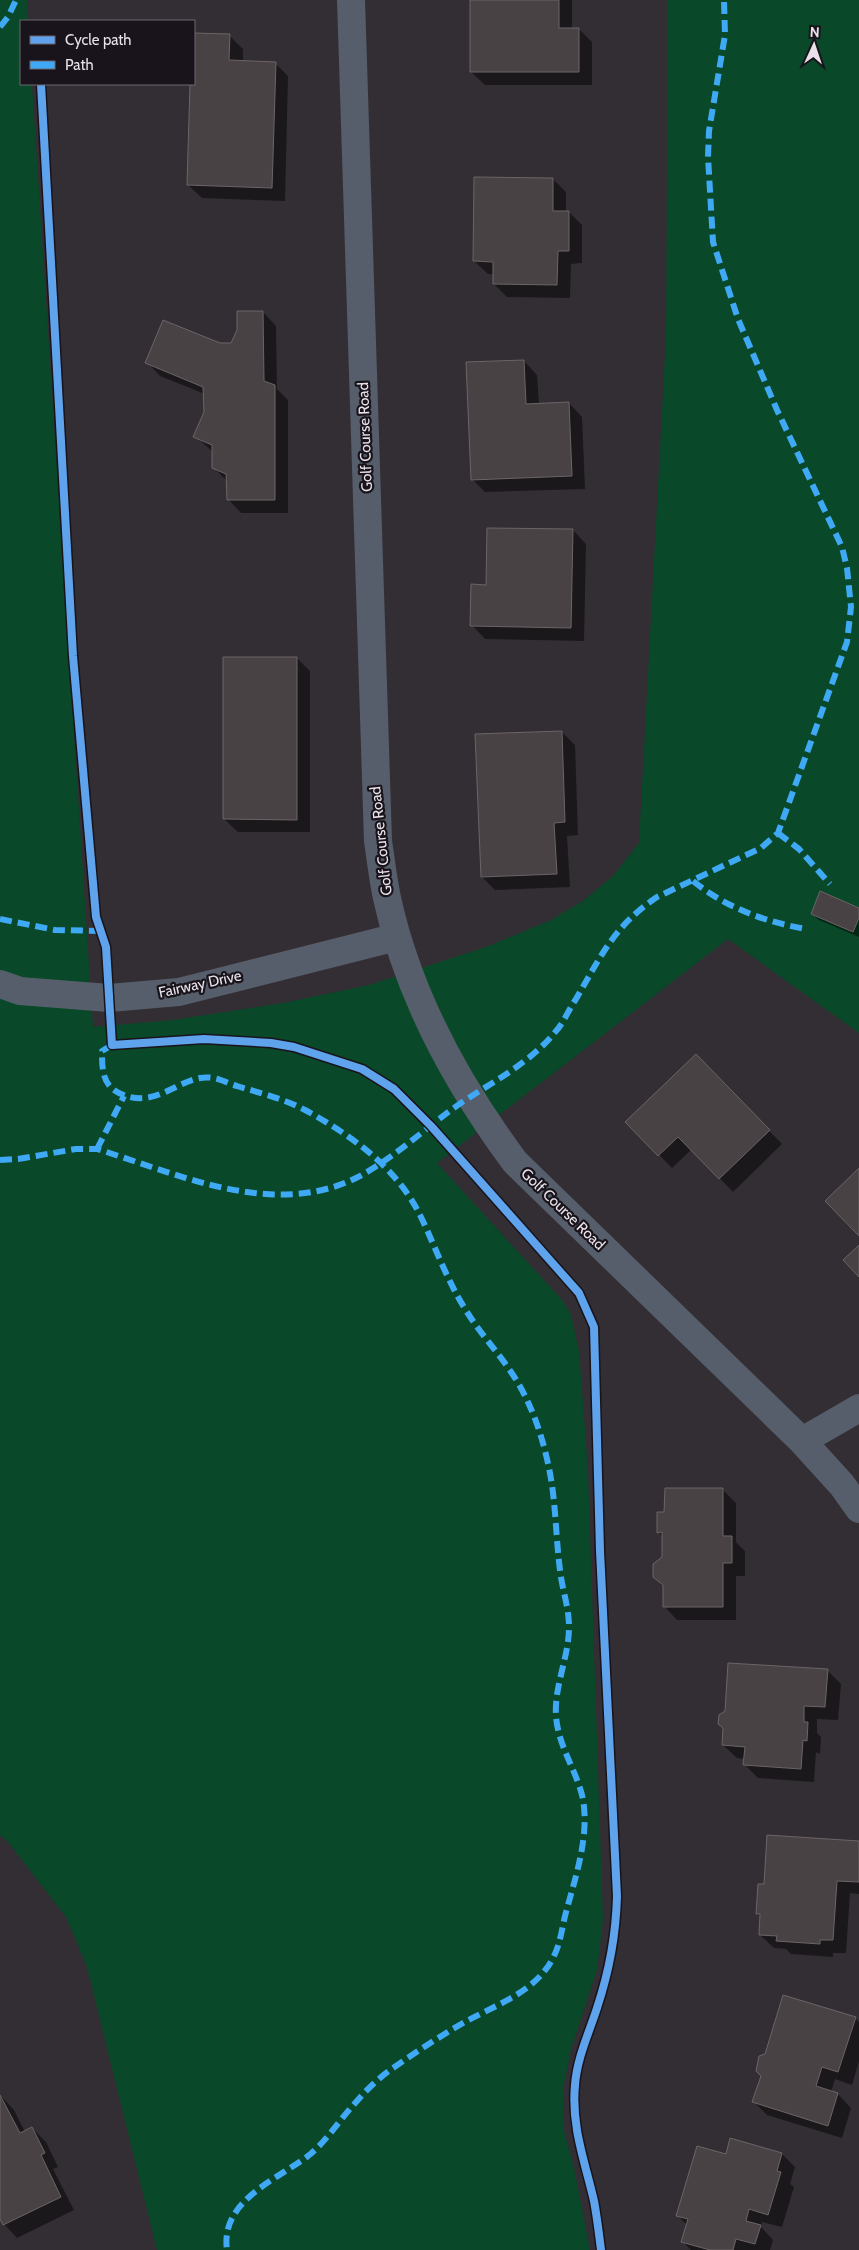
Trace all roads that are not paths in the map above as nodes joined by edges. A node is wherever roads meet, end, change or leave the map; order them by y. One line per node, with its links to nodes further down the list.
1 (351, 0): 2 (street, Golf Course Road)
2 (397, 937): 3 (street, Fairway Drive); 5 (street, Golf Course Road)
3 (0, 984)
4 (859, 1408): 5 (street)
5 (802, 1441): 6 (street, Golf Course Road)
6 (859, 1509)

